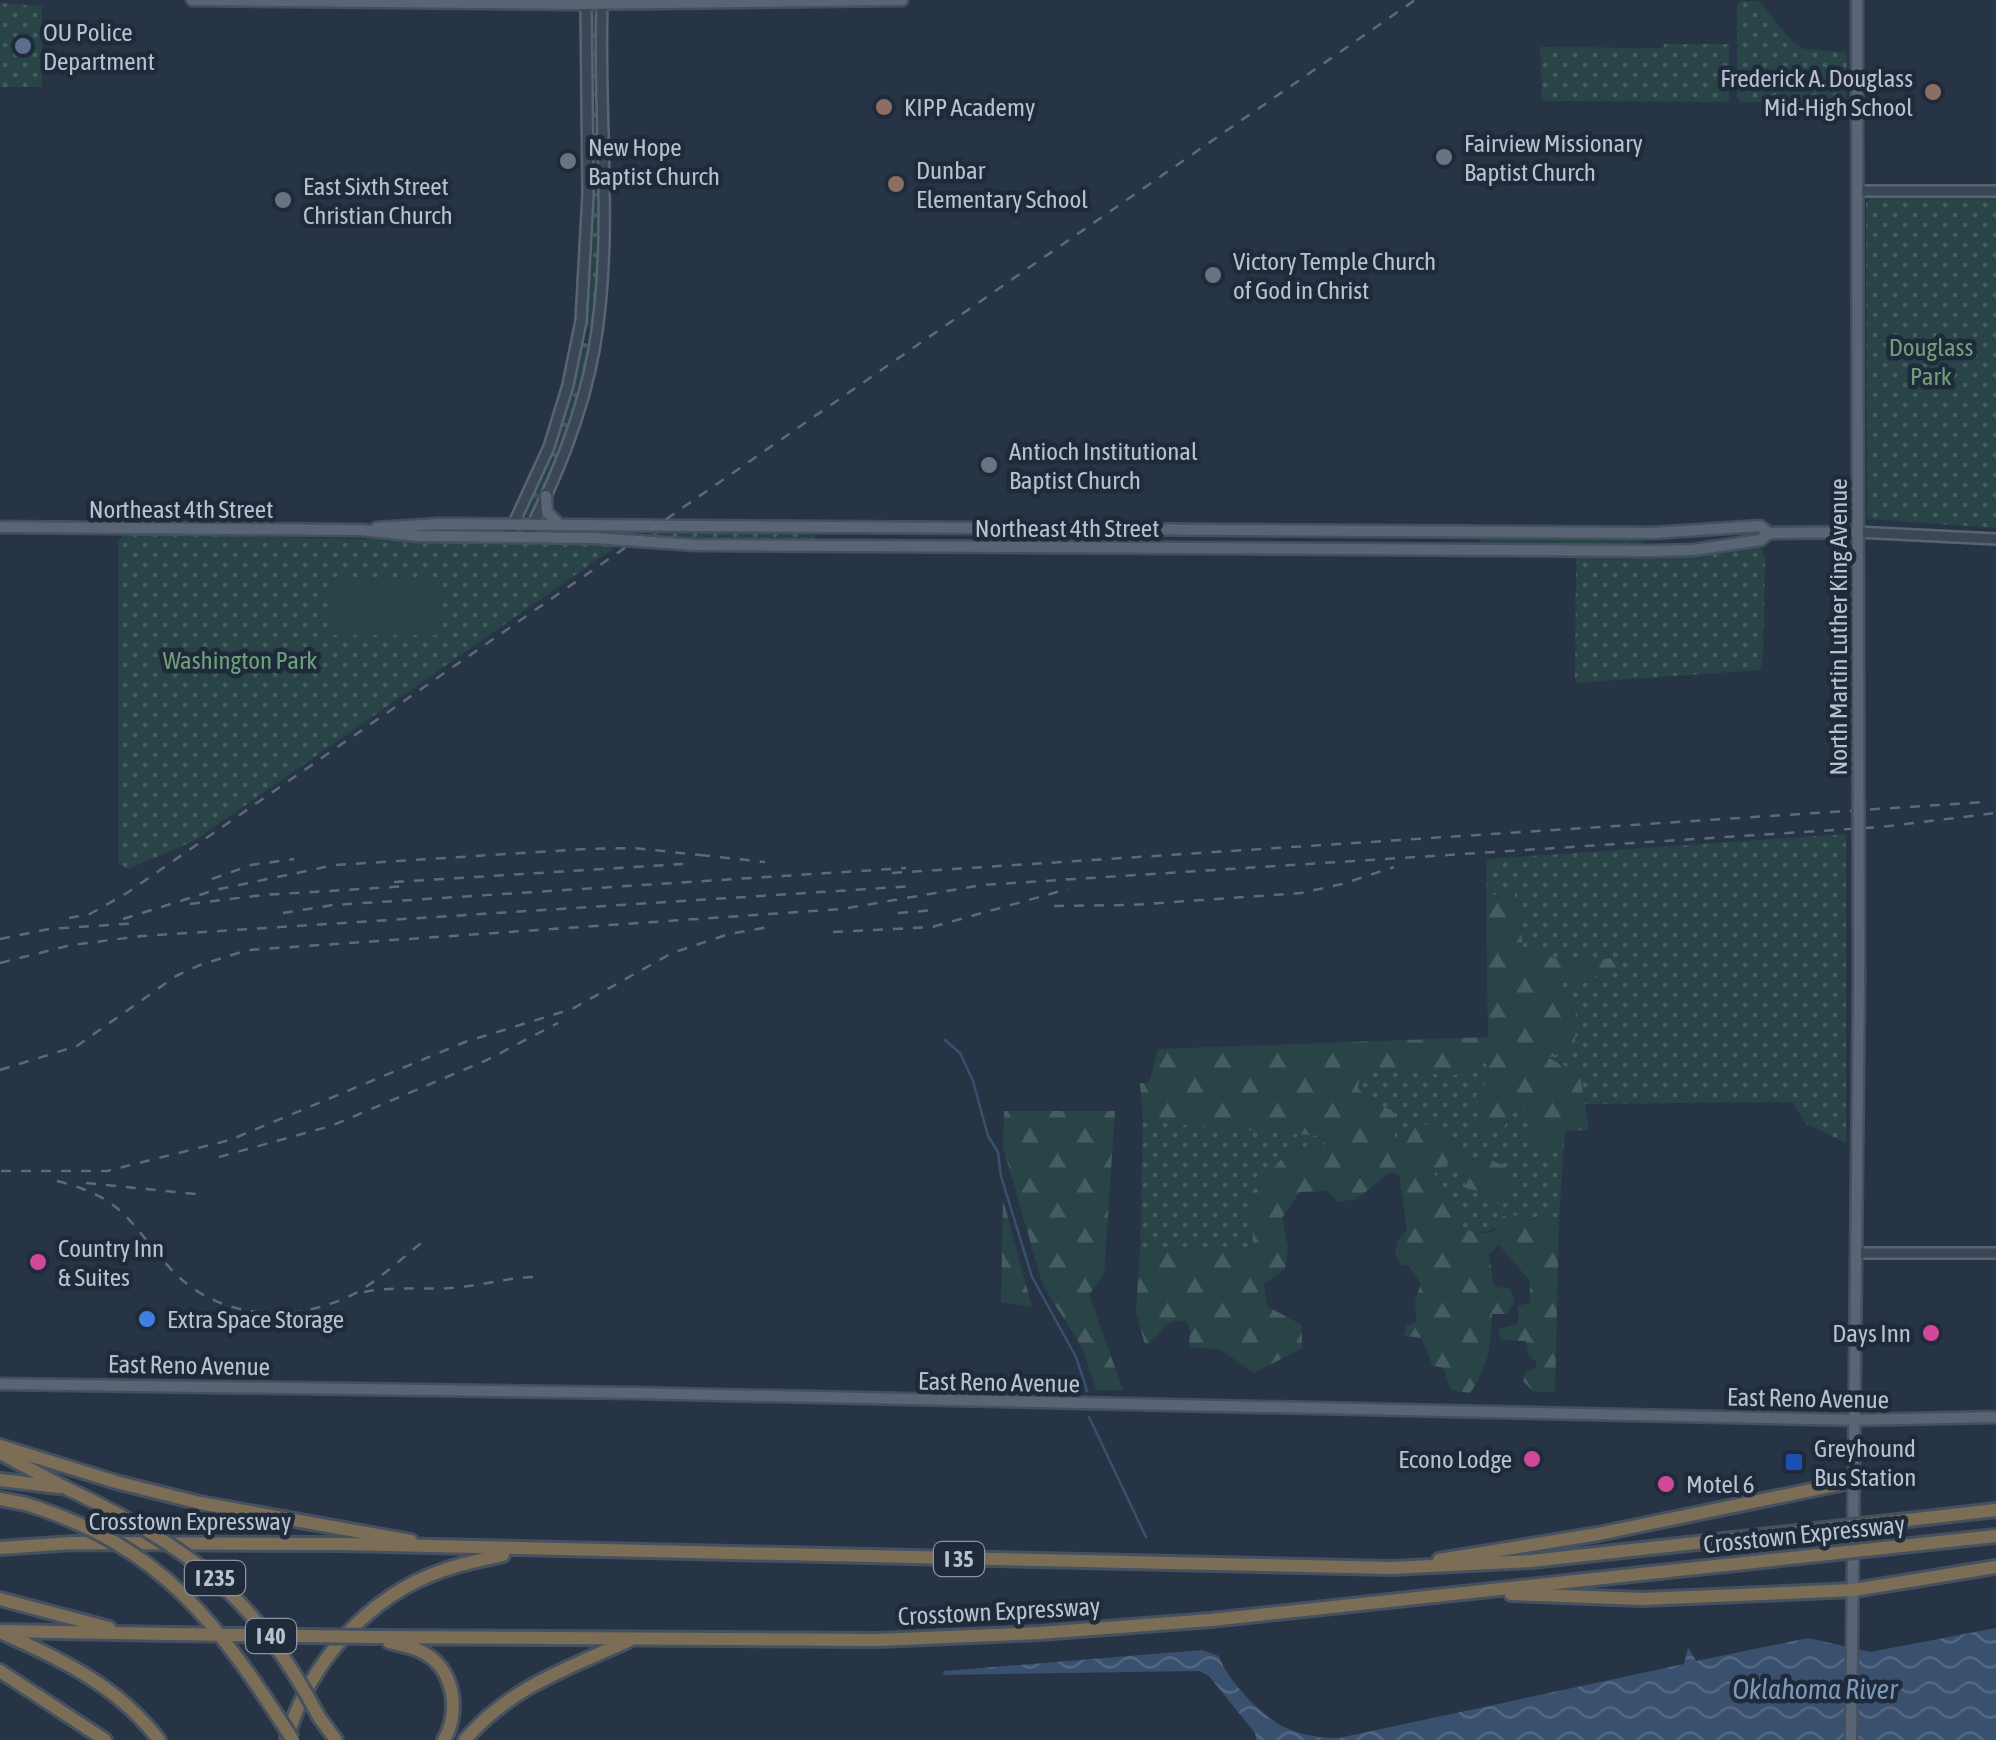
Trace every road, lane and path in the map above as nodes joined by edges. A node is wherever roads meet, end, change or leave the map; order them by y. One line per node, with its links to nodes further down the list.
1 (192, 0): 2 (main road)
2 (236, 0): 5 (main road)
3 (902, 0): 6 (main road)
4 (1857, 0): 7 (main road, North Martin Luther King Avenue)
5 (587, 2): 6 (main road); 10 (street)
6 (602, 2): 9 (street)
7 (1857, 191): 8 (street); 18 (main road, North Martin Luther King Avenue)
8 (1996, 191)
9 (546, 496): 11 (street); 12 (main road)
10 (514, 524): 11 (main road, Northeast 4th Street); 14 (main road, Northeast 4th Street); 19 (street)
11 (532, 524): 12 (main road, Northeast 4th Street); 20 (street)
12 (563, 525): 15 (main road, Northeast 4th Street)
13 (0, 527): 14 (main road, Northeast 4th Street)
14 (361, 530): 19 (main road, Northeast 4th Street)
15 (1228, 530): 16 (main road, Northeast 4th Street); 22 (main road)
16 (1338, 531): 17 (main road, Northeast 4th Street); 23 (main road)
17 (1769, 532): 18 (main road, Northeast 4th Street); 23 (main road, Northeast 4th Street)
18 (1857, 532): 21 (street, Northeast 4th Street); 25 (main road, North Martin Luther King Avenue, bridge)
19 (508, 536): 20 (main road, Northeast 4th Street)
20 (526, 538): 22 (main road, Northeast 4th Street)
21 (1996, 540)
22 (1228, 548): 23 (main road, Northeast 4th Street)
23 (1337, 549)
24 (1996, 1253): 25 (street)
25 (1856, 1254): 28 (main road, North Martin Luther King Avenue)
26 (0, 1384): 28 (main road, East Reno Avenue)
27 (1996, 1418): 28 (main road, East Reno Avenue)
28 (1855, 1420): 31 (main road, North Martin Luther King Avenue)
29 (0, 1449): 32 (highway, I 235); 37 (highway)
30 (0, 1480): 32 (highway)
31 (1855, 1480): 40 (highway); 41 (main road, North Martin Luther King Avenue)
32 (66, 1488): 49 (highway, I 235, bridge)
33 (0, 1500): 52 (highway, bridge)
34 (1996, 1510): 40 (highway, Crosstown Expressway / I 35, bridge)
35 (1996, 1536): 42 (highway, Crosstown Expressway, bridge)
36 (0, 1548): 37 (highway, Crosstown Expressway)
37 (452, 1549): 38 (highway, Crosstown Expressway)
38 (525, 1550): 40 (highway, Crosstown Expressway / I 35); 52 (highway, I 35)
39 (1996, 1566): 41 (highway)
40 (1392, 1568)
41 (1854, 1590): 42 (highway); 57 (main road, North Martin Luther King Avenue)
42 (1468, 1592): 47 (highway, Crosstown Expressway)
43 (0, 1599): 45 (highway)
44 (0, 1631): 45 (highway, Crosstown Expressway / I 40); 51 (highway)
45 (128, 1633): 46 (highway, Crosstown Expressway / I 40, bridge)
46 (372, 1637): 47 (highway, Crosstown Expressway / I 40); 55 (highway)
47 (634, 1639): 56 (highway)
48 (2, 1672): 50 (highway)
49 (319, 1717): 53 (highway, I 235); 54 (highway)
50 (105, 1740)
51 (159, 1740)
52 (290, 1740)
53 (327, 1740)
54 (336, 1740)
55 (444, 1740)
56 (466, 1740)
57 (1851, 1740)

